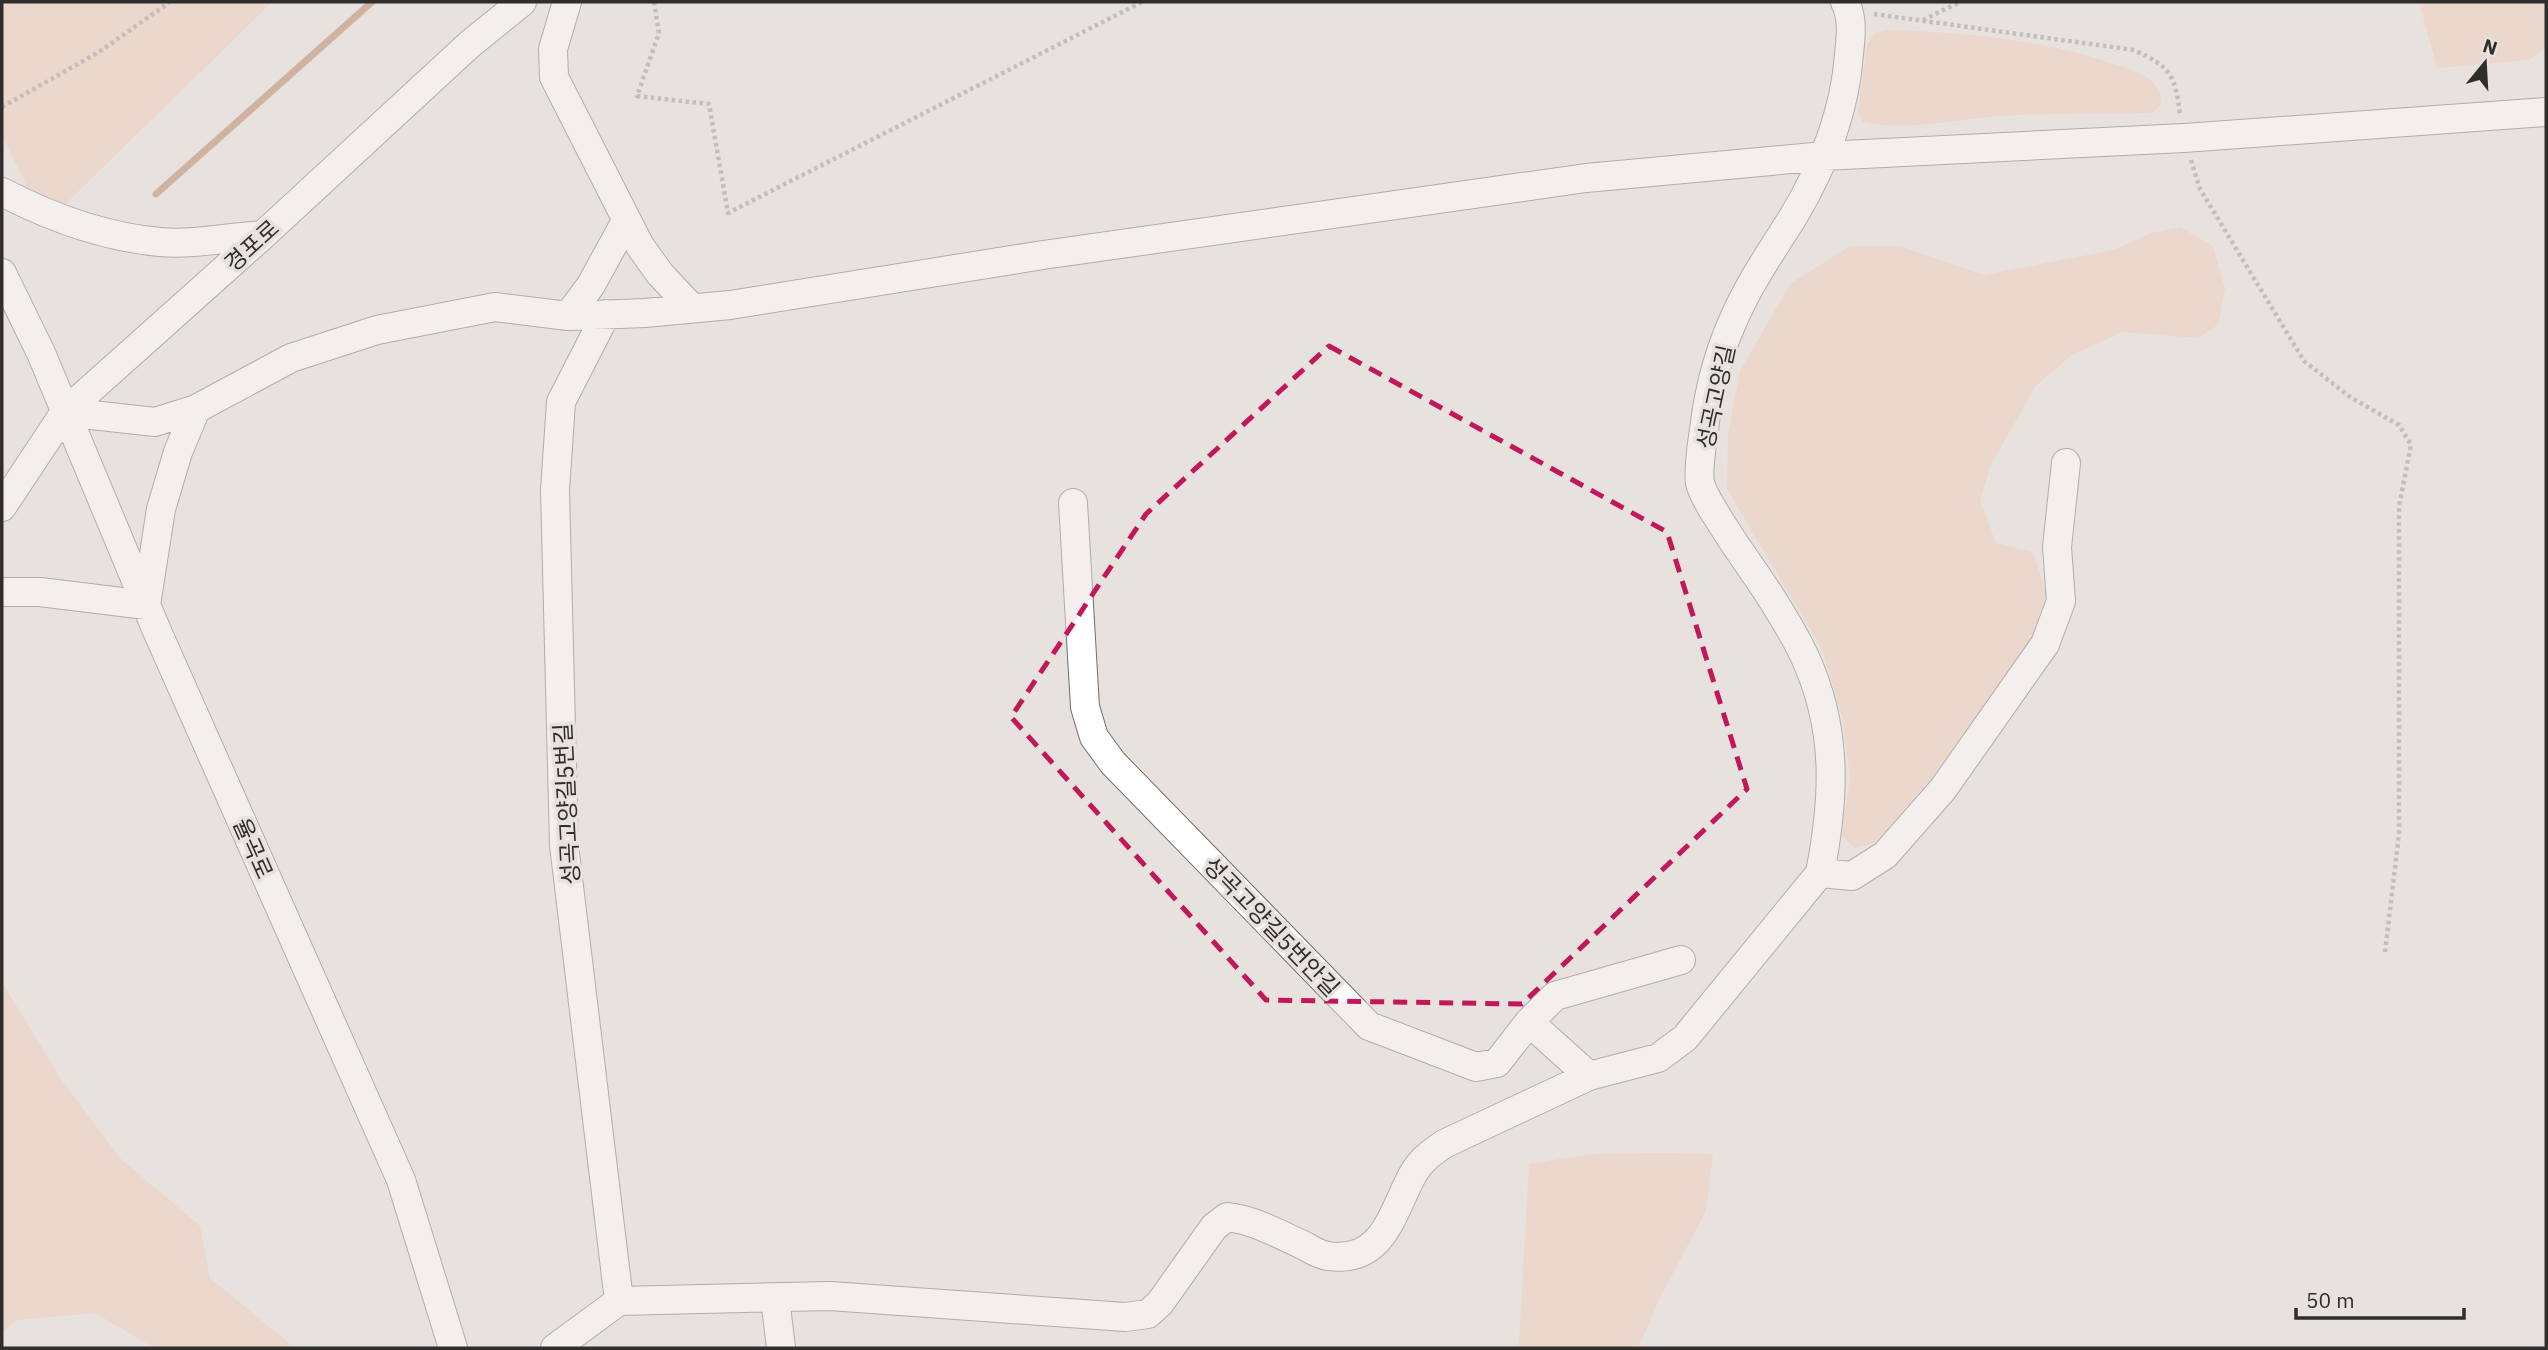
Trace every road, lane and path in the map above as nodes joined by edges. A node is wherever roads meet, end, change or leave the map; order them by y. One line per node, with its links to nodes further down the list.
1 (170, 2): 9 (path)
2 (522, 2): 15 (street, 경포로)
3 (567, 2): 14 (street)
4 (654, 2): 5 (path)
5 (1142, 2)
6 (1960, 2): 8 (path)
7 (1847, 6): 8 (path); 12 (street, 성곡고양길)
8 (1921, 21): 11 (path)
9 (2, 107)
10 (2546, 112): 11 (street)
11 (2184, 138): 12 (street); 28 (path)
12 (1824, 156): 17 (street); 27 (street, 성곡고양길)
13 (2, 192): 15 (street)
14 (626, 221): 17 (street); 19 (street)
15 (263, 235): 21 (street, 경포로)
16 (2, 273): 21 (street, 율곡로)
17 (692, 308): 18 (street)
18 (606, 314): 19 (street); 33 (street, 성곡고양길5번길)
19 (568, 316): 20 (street)
20 (196, 410): 21 (street); 26 (street)
21 (65, 412): 24 (street, 경포로); 26 (street, 율곡로)
22 (2066, 463): 27 (street)
23 (1073, 503): 30 (street, 성곡고양길5번안길)
24 (2, 506)
25 (2, 592): 26 (street)
26 (146, 605): 34 (street, 율곡로)
27 (1820, 873): 31 (street)
28 (2385, 953)
29 (1681, 960): 30 (street, 성곡고양길5번안길)
30 (1529, 1022): 31 (street)
31 (1589, 1076): 32 (street)
32 (775, 1298): 33 (street); 36 (street)
33 (619, 1301): 35 (street)
34 (453, 1348)
35 (555, 1348)
36 (781, 1348)

